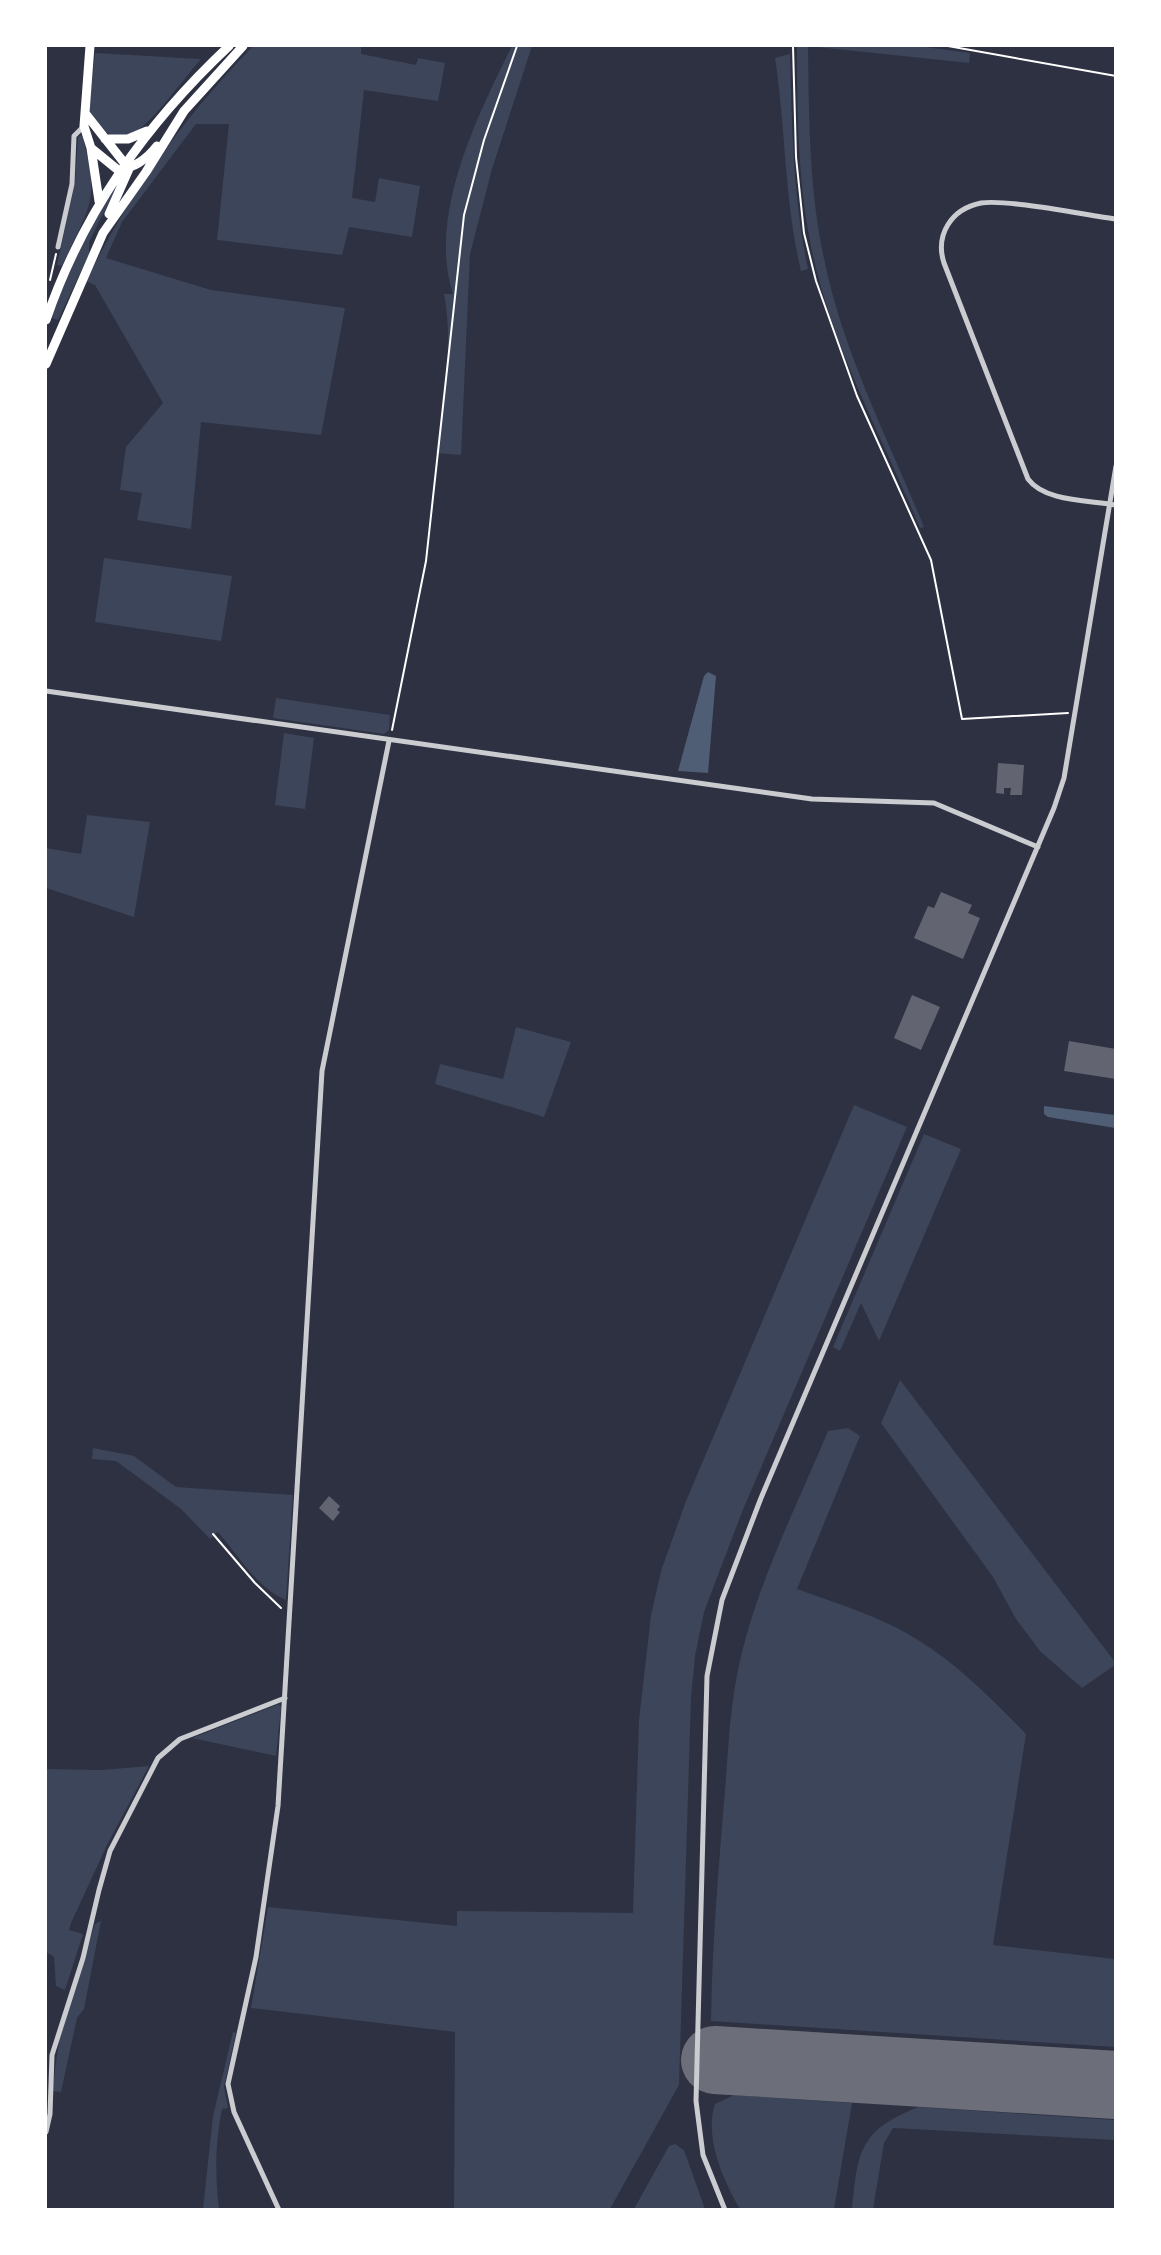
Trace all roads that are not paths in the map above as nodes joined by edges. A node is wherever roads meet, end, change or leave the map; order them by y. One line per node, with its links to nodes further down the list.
1 (90, 46): 5 (main road)
2 (229, 46): 6 (main road)
3 (243, 46): 4 (main road)
4 (184, 111): 9 (main road); 13 (main road)
5 (87, 125): 7 (main road); 8 (main road); 14 (street)
6 (149, 131): 7 (main road); 9 (main road)
7 (105, 139): 9 (main road)
8 (91, 148): 10 (main road); 11 (main road)
9 (127, 166): 10 (main road); 13 (main road)
10 (118, 170): 11 (main road)
11 (99, 201): 15 (main road)
12 (1115, 219): 18 (street)
13 (103, 233): 16 (main road)
14 (58, 247)
15 (46, 320)
16 (46, 364)
17 (1115, 466): 18 (street)
18 (1112, 504): 21 (street)
19 (46, 691): 20 (street)
20 (389, 741): 21 (street); 22 (street)
21 (1038, 847): 25 (street)
22 (285, 1698): 23 (street); 24 (street)
23 (46, 2132)
24 (279, 2210)
25 (725, 2210)

